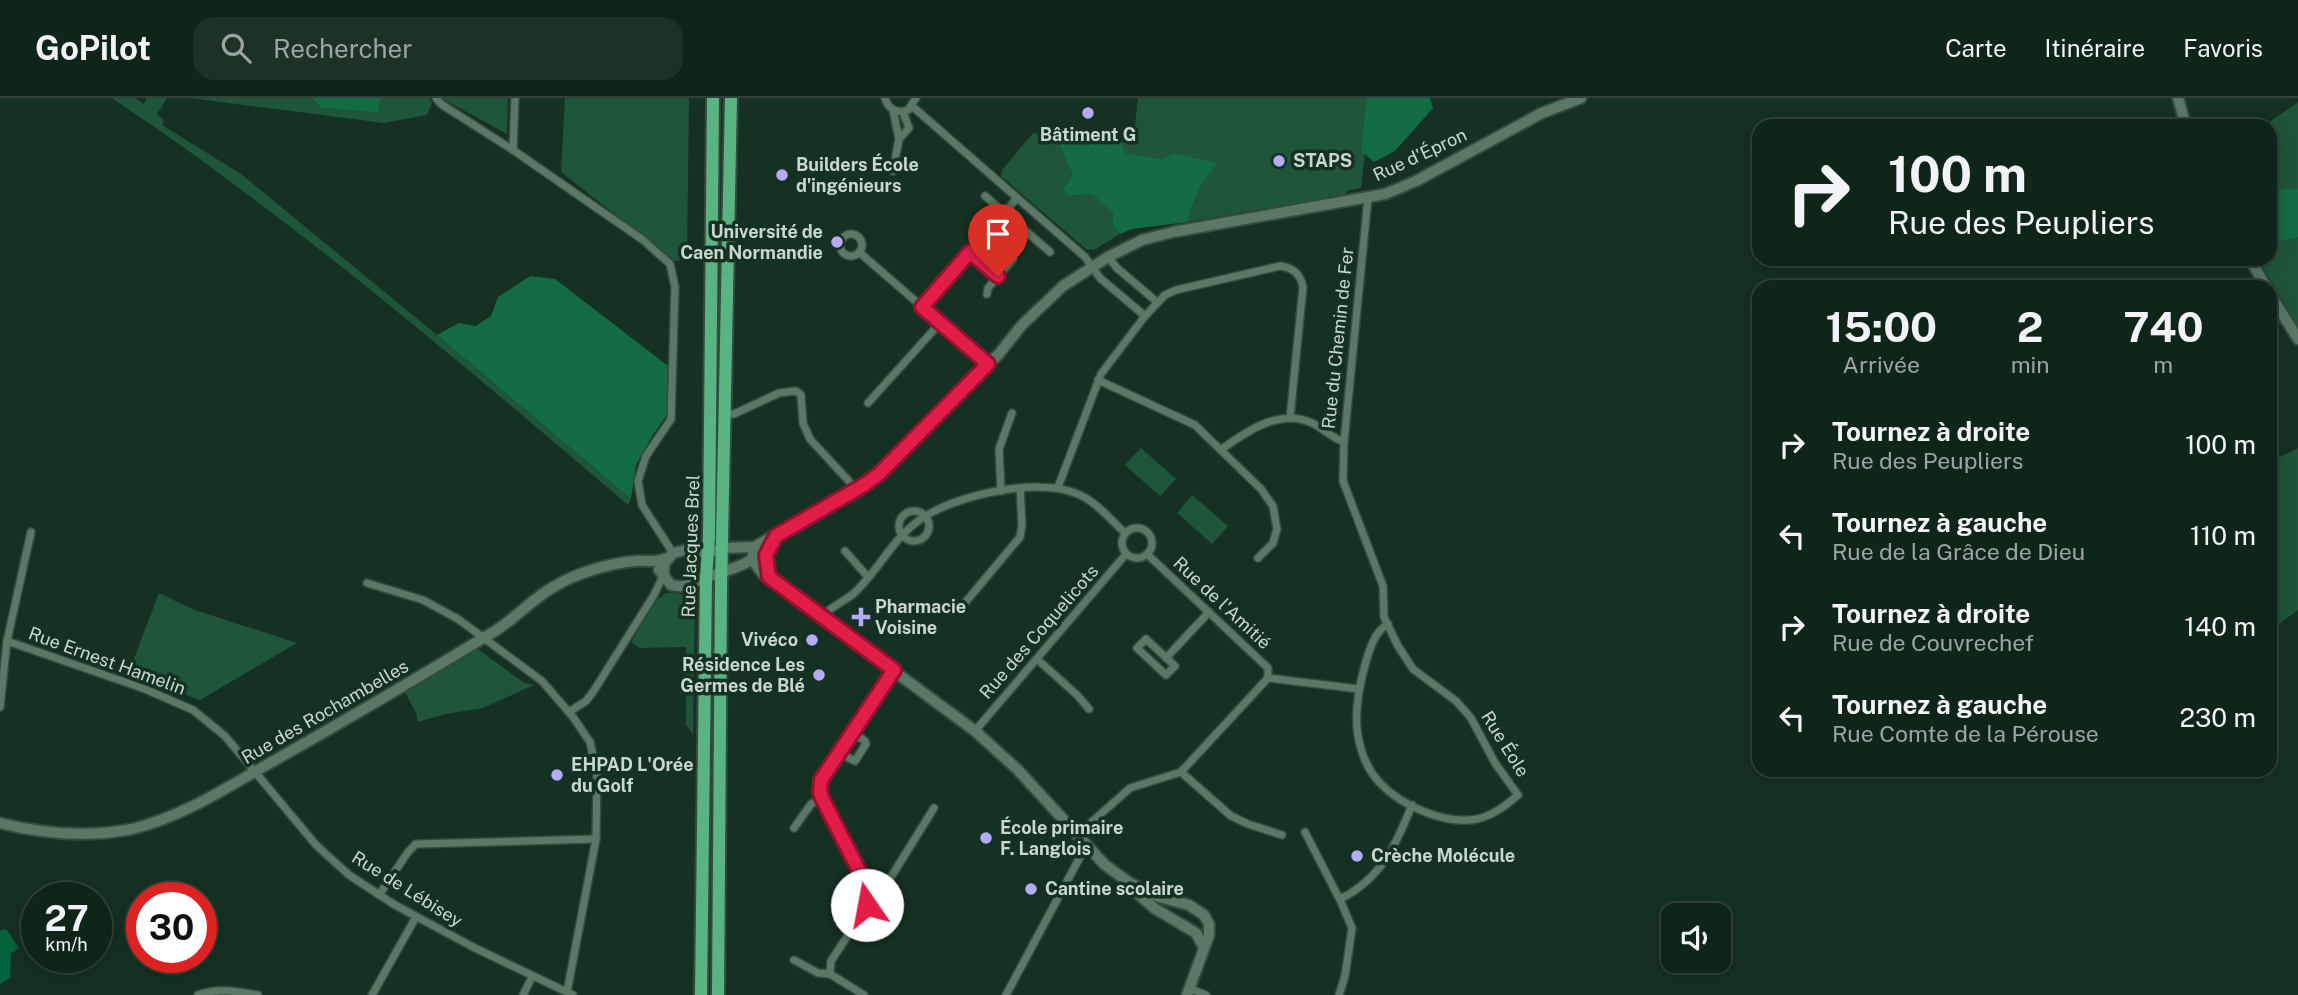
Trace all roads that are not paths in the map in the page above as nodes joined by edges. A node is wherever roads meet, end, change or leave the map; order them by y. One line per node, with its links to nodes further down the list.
1 (436, 98): 14 (street)
2 (515, 98): 14 (street)
3 (713, 98): 56 (main road, Rue Jacques Brel)
4 (731, 98): 38 (main road, Rue Jacques Brel)
5 (885, 98): 10 (street)
6 (916, 98): 9 (street)
7 (1581, 98): 18 (street, Rue d'Épron)
8 (2178, 98): 12 (street)
9 (912, 107): 11 (street); 17 (street)
10 (893, 110): 11 (street); 13 (street)
11 (903, 111): 13 (street)
12 (2184, 119)
13 (899, 139): 15 (street)
14 (513, 150): 59 (street)
15 (893, 171)
16 (985, 196): 19 (street)
17 (1017, 198): 19 (street); 25 (street)
18 (1368, 198): 23 (street, Rue d'Épron); 40 (street, Rue du Chemin de Fer)
19 (1004, 213): 21 (street); 22 (street)
20 (859, 252): 30 (street)
21 (970, 252): 26 (street); 30 (street)
22 (1050, 253)
23 (1108, 257): 25 (street, Rue d'Épron); 28 (street)
24 (1013, 259): 26 (street)
25 (1091, 268): 31 (street); 34 (street, Rue d'Épron)
26 (998, 276): 27 (street)
27 (987, 294)
28 (1157, 302): 31 (street); 39 (street)
29 (2277, 305): 33 (street)
30 (922, 307): 32 (street)
31 (1145, 316): 35 (street)
32 (940, 323): 34 (street); 36 (street)
33 (2298, 339)
34 (988, 364): 45 (street, Rue d'Épron)
35 (1098, 380): 41 (street); 43 (street)
36 (868, 403)
37 (1012, 413): 46 (street)
38 (730, 414): 45 (street); 53 (main road, Rue Jacques Brel)
39 (1290, 418): 40 (street); 41 (street)
40 (1344, 442): 42 (street, Rue du Chemin de Fer)
41 (1222, 449): 60 (street)
42 (1343, 481): 75 (street, Rue Éole)
43 (1058, 487): 44 (street); 49 (street)
44 (1020, 488): 46 (street); 72 (street)
45 (857, 490): 50 (street, Rue d'Épron)
46 (1001, 491): 47 (street)
47 (925, 515): 51 (street); 51 (street); 51 (street)
48 (32, 532): 77 (street)
49 (1125, 533): 57 (street); 58 (street)
50 (776, 536): 52 (street, Rue d'Épron); 54 (street)
51 (902, 536): 66 (street)
52 (754, 547): 53 (street, Rue des Rochambelles); 61 (street)
53 (723, 548): 56 (street, Rue des Rochambelles); 63 (main road, Rue Jacques Brel)
54 (769, 548): 61 (street); 65 (street)
55 (845, 551): 66 (street)
56 (708, 553): 59 (street, Rue des Rochambelles); 63 (main road); 67 (main road, Rue Jacques Brel)
57 (1126, 554): 58 (street); 79 (street, Rue des Coquelicots)
58 (1147, 554): 73 (street, Rue de l'Amitié)
59 (670, 556): 62 (street, Rue des Rochambelles); 64 (street)
60 (1258, 558)
61 (752, 560): 63 (street); 65 (street)
62 (647, 561): 64 (street); 76 (street, Rue des Rochambelles)
63 (725, 569): 67 (street); 120 (main road, Rue Jacques Brel)
64 (664, 574): 69 (street); 70 (street)
65 (769, 577): 74 (street)
66 (868, 577): 74 (street)
67 (706, 578): 69 (street); 71 (main road, Rue Jacques Brel)
68 (367, 583): 76 (street)
69 (681, 587): 70 (street); 71 (street)
70 (653, 595): 85 (street)
71 (706, 598): 119 (main road, Rue Jacques Brel)
72 (964, 604)
73 (1209, 612): 78 (street); 81 (street, Rue de l'Amitié)
74 (822, 616): 80 (street)
75 (1388, 624): 82 (street, Rue Éole); 92 (street, Rue Éole)
76 (484, 637): 85 (street); 89 (street, Rue des Rochambelles)
77 (8, 641): 83 (street); 89 (street, Rue Ernest Hamelin)
78 (1166, 658): 78 (street)
79 (1037, 659): 84 (street); 86 (street, Rue des Coquelicots)
80 (894, 670): 86 (street); 87 (street)
81 (1268, 678): 82 (street); 90 (street)
82 (1359, 689): 92 (street, Rue Éole)
83 (0, 706)
84 (1089, 709)
85 (569, 712): 99 (street)
86 (975, 731): 98 (street)
87 (853, 733): 88 (street); 88 (street)
88 (839, 753): 91 (street)
89 (254, 772): 94 (street, Rue des Rochambelles); 103 (street, Rue de Lébisey)
90 (1181, 772): 97 (street); 98 (street)
91 (822, 798): 95 (street); 102 (street)
92 (1412, 805): 104 (street)
93 (934, 808): 102 (street)
94 (0, 823)
95 (794, 828)
96 (1305, 832): 104 (street)
97 (1282, 835)
98 (1076, 836): 100 (street)
99 (596, 839): 103 (street); 114 (street)
100 (1088, 849): 101 (street); 122 (street)
101 (1130, 883): 106 (street); 107 (street)
102 (869, 890): 110 (street)
103 (379, 895): 105 (street, Rue de Lébisey)
104 (1340, 899): 124 (street)
105 (416, 916): 111 (street, Rue de Lébisey); 117 (street)
106 (1209, 924): 107 (street); 108 (street)
107 (1196, 933): 108 (street)
108 (1204, 948): 112 (street)
109 (794, 960): 110 (street)
110 (830, 974): 121 (street)
111 (532, 976): 114 (street, Rue de Lébisey); 118 (street)
112 (1188, 992): 123 (street)
113 (246, 994): 115 (street); 116 (street)
114 (570, 994)
115 (198, 995)
116 (258, 995)
117 (372, 995)
118 (523, 995)
119 (701, 995)
120 (718, 995)
121 (864, 995)
122 (1006, 995)
123 (1206, 995)
124 (1339, 995)

